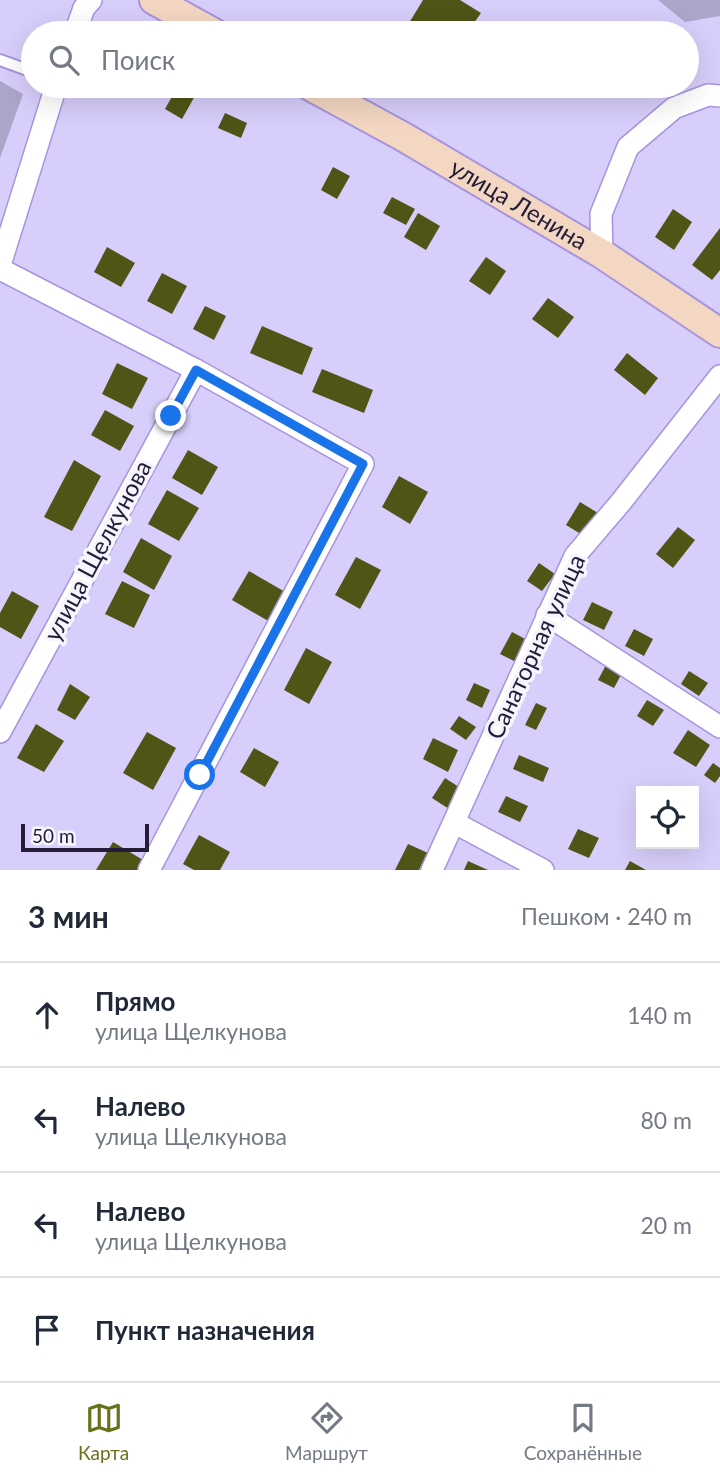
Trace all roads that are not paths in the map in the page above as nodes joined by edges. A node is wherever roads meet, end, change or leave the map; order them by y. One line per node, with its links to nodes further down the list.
1 (91, 0): 3 (street)
2 (154, 0): 4 (main road)
3 (79, 21)
4 (192, 21)
5 (0, 60): 6 (lane)
6 (21, 68)
7 (720, 96): 10 (street)
8 (51, 98): 11 (street)
9 (332, 98): 10 (main road, улица Ленина)
10 (602, 254): 12 (main road, улица Ленина)
11 (0, 267): 13 (street)
12 (720, 333)
13 (196, 370): 17 (street, улица Щелкунова); 19 (street)
14 (720, 376): 15 (street, Санаторная улица)
15 (547, 615): 16 (street); 18 (street, Санаторная улица)
16 (720, 727)
17 (0, 732)
18 (455, 823): 20 (street, Санаторная улица); 21 (street)
19 (149, 870)
20 (432, 870)
21 (543, 870)

